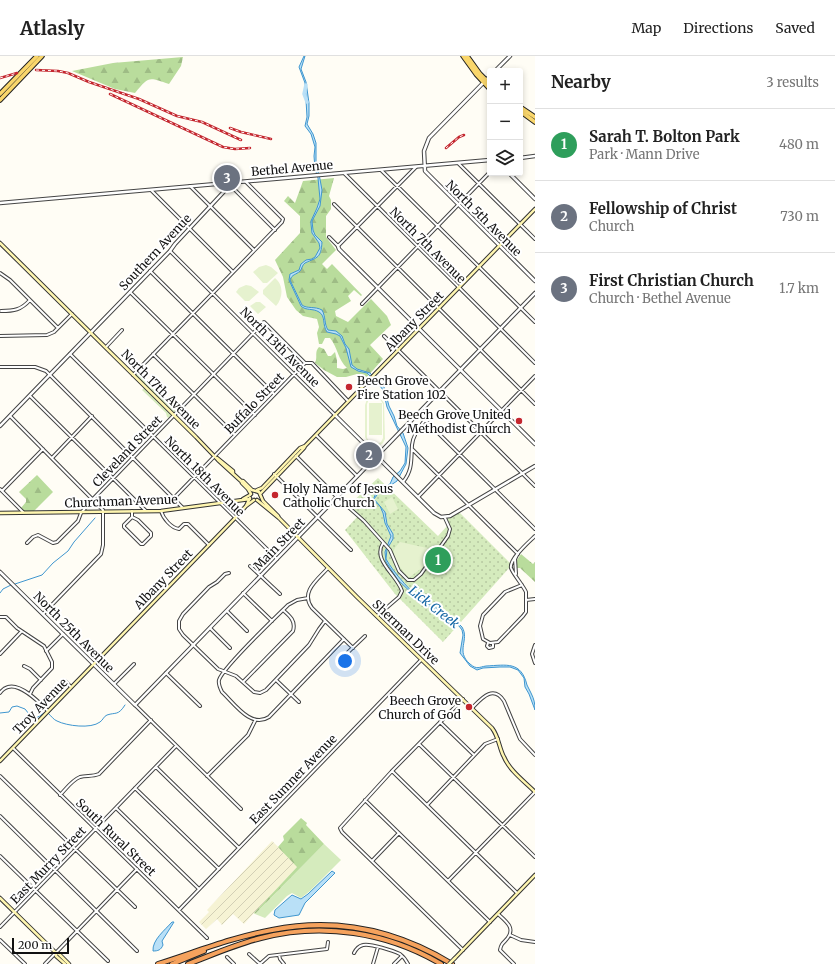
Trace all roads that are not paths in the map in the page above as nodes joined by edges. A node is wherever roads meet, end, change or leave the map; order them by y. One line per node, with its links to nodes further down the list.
1 (37, 56): 10 (main road)
2 (42, 56): 10 (main road)
3 (462, 56): 8 (main road)
4 (467, 56): 8 (main road)
5 (510, 56): 6 (street)
6 (498, 68)
7 (487, 80): 8 (street)
8 (485, 82): 9 (main road); 19 (street)
9 (487, 85)
10 (1, 96)
11 (523, 109): 13 (main road)
12 (523, 113): 14 (main road)
13 (535, 117)
14 (535, 122)
15 (534, 157): 16 (street)
16 (523, 158)
17 (487, 160): 18 (street, Bethel Avenue)
18 (458, 163): 19 (street, Bethel Avenue); 27 (street)
19 (425, 166): 20 (street, Bethel Avenue); 34 (street, North 5th Avenue)
20 (416, 167): 21 (street, Bethel Avenue); 29 (street)
21 (381, 170): 22 (street, Bethel Avenue); 29 (street)
22 (344, 173): 25 (street, Bethel Avenue); 36 (street, North 7th Avenue)
23 (487, 175): 27 (street)
24 (512, 176): 31 (street)
25 (245, 181): 26 (street, Bethel Avenue); 42 (street)
26 (231, 184): 28 (street, Bethel Avenue); 35 (street, Southern Avenue); 42 (street)
27 (479, 184): 34 (street); 38 (street)
28 (190, 186): 30 (street, Bethel Avenue); 35 (street)
29 (397, 186): 36 (street); 39 (street)
30 (151, 190): 32 (street, Bethel Avenue); 41 (street)
31 (535, 199)
32 (0, 203)
33 (334, 204): 40 (street)
34 (458, 205): 39 (street); 47 (street, North 5th Avenue)
35 (210, 206): 41 (street, Southern Avenue); 49 (street)
36 (377, 206): 40 (street); 48 (street, North 7th Avenue)
37 (535, 209): 38 (main road, Albany Street)
38 (520, 224): 44 (street); 47 (main road, Albany Street)
39 (438, 226): 48 (street); 51 (street)
40 (357, 227): 46 (street); 52 (street)
41 (189, 228): 50 (street, Southern Avenue); 54 (street)
42 (274, 230): 49 (street)
43 (330, 237): 46 (street)
44 (535, 239)
45 (1, 245): 68 (main road, North 17th Avenue)
46 (338, 246): 58 (street)
47 (499, 246): 51 (main road, Albany Street); 56 (street, North 5th Avenue)
48 (418, 247): 52 (street); 57 (street, North 7th Avenue)
49 (254, 250): 54 (street)
50 (170, 251): 53 (street, Southern Avenue); 60 (street, North 13th Avenue)
51 (479, 267): 57 (main road, Albany Street); 65 (street)
52 (398, 268): 58 (street); 64 (street)
53 (150, 271): 59 (street, Southern Avenue); 67 (street)
54 (233, 272): 60 (street)
55 (0, 273): 62 (street)
56 (535, 281)
57 (459, 287): 64 (main road, Albany Street); 72 (street, North 7th Avenue)
58 (378, 288): 63 (street); 71 (street)
59 (130, 292): 74 (street, Southern Avenue); 75 (street)
60 (212, 293): 67 (street); 76 (street, North 13th Avenue)
61 (535, 293): 65 (street, Main Street)
62 (30, 300): 66 (street); 70 (street)
63 (362, 304)
64 (439, 308): 71 (main road, Albany Street); 80 (street)
65 (520, 308): 69 (street); 72 (street, Main Street)
66 (1, 311)
67 (192, 313): 75 (street); 84 (street)
68 (72, 314): 70 (street); 74 (main road, North 17th Avenue)
69 (535, 322)
70 (58, 328): 77 (street)
71 (419, 329): 81 (main road, Albany Street); 88 (street)
72 (500, 329): 80 (street, Main Street); 86 (street, North 7th Avenue)
73 (122, 330): 79 (street)
74 (91, 333): 79 (main road, North 17th Avenue); 82 (street, Southern Avenue)
75 (173, 334): 83 (street); 89 (street)
76 (253, 334): 84 (street, Cleveland Street); 85 (street, Cleveland Street); 90 (street, North 13th Avenue)
77 (0, 336)
78 (384, 336): 81 (street)
79 (106, 347): 92 (main road, North 17th Avenue)
80 (480, 349): 88 (street, Main Street); 94 (street)
81 (398, 350): 95 (street); 99 (main road, Albany Street)
82 (70, 354): 91 (street, Southern Avenue); 114 (street, North 18th Avenue)
83 (153, 354): 92 (street); 97 (street)
84 (233, 354): 89 (street, Cleveland Street); 96 (street)
85 (305, 363): 90 (street, Buffalo Street); 99 (street)
86 (535, 363)
87 (0, 367): 91 (street)
88 (460, 370): 95 (street, Main Street); 101 (street)
89 (214, 374): 97 (street, Cleveland Street); 104 (street)
90 (294, 374): 96 (street, Buffalo Street); 105 (street, North 13th Avenue)
91 (50, 375): 98 (street, Southern Avenue); 107 (street)
92 (133, 375): 103 (main road, North 17th Avenue)
93 (535, 376): 94 (street)
94 (522, 390): 100 (street); 101 (street)
95 (439, 392): 102 (street, Main Street); 110 (street)
96 (274, 394): 104 (street, Buffalo Street)
97 (194, 395): 103 (street, Cleveland Street); 111 (street)
98 (30, 396): 106 (street, Southern Avenue); 113 (street)
99 (348, 401): 105 (main road, Albany Street)
100 (535, 404)
101 (501, 411): 110 (street); 115 (street)
102 (418, 413): 108 (street); 121 (street, Main Street)
103 (174, 415): 114 (street, Cleveland Street); 123 (main road, North 17th Avenue)
104 (255, 415): 111 (street, Buffalo Street)
105 (335, 415): 112 (main road, Albany Street); 121 (street, North 13th Avenue)
106 (10, 416): 109 (street, Southern Avenue); 117 (street)
107 (92, 416): 113 (street); 122 (street)
108 (425, 420): 118 (street); 119 (street)
109 (0, 426)
110 (480, 432): 119 (street); 126 (street)
111 (235, 435): 123 (street, Buffalo Street)
112 (316, 435): 116 (main road, Albany Street); 129 (street)
113 (71, 437): 124 (street); 131 (street)
114 (153, 437): 122 (street, Cleveland Street); 130 (street, North 18th Avenue)
115 (535, 444)
116 (305, 446): 120 (main road, Albany Street); 127 (main road, Albany Street)
117 (43, 449): 124 (street); 136 (street)
118 (412, 449): 128 (street); 133 (street)
119 (460, 454): 128 (street); 135 (street)
120 (295, 455): 127 (main road, Albany Street); 139 (street)
121 (377, 456): 129 (street, Main Street); 133 (street, North 13th Avenue)
122 (133, 457): 131 (street, Cleveland Street); 141 (street)
123 (216, 457): 130 (street, Buffalo Street); 132 (main road, North 17th Avenue)
124 (52, 458): 143 (street)
125 (535, 466): 126 (street)
126 (522, 473): 134 (street); 135 (street)
127 (275, 475): 137 (main road, Albany Street); 138 (main road, Albany Street); 157 (street)
128 (439, 475): 140 (street); 146 (street)
129 (357, 476): 139 (street, Main Street)
130 (194, 477): 141 (street, Buffalo Street); 145 (street, North 18th Avenue)
131 (113, 478): 143 (street, Cleveland Street); 150 (street)
132 (241, 481): 137 (main road, North 17th Avenue); 142 (main road, North 17th Avenue)
133 (402, 481): 140 (street, North 13th Avenue)
134 (535, 486)
135 (495, 489): 146 (street); 161 (street)
136 (1, 490): 155 (street)
137 (255, 491): 138 (main road, North 17th Avenue); 142 (main road, Albany Street)
138 (260, 495): 142 (main road, Albany Street); 159 (main road, North 17th Avenue)
139 (337, 497): 157 (street, Main Street); 165 (street)
140 (418, 497): 160 (street, North 13th Avenue)
141 (174, 498): 148 (street)
142 (252, 498): 144 (main road, Churchman Avenue); 147 (main road, Albany Street); 159 (main road, North 17th Avenue)
143 (93, 499): 152 (street, Cleveland Street); 153 (street)
144 (242, 499): 145 (main road, Churchman Avenue); 147 (main road)
145 (220, 503): 148 (main road, Churchman Avenue); 158 (street, North 18th Avenue)
146 (468, 505): 160 (street); 168 (street)
147 (245, 506): 158 (main road, Albany Street)
148 (184, 508): 151 (main road, Churchman Avenue)
149 (132, 511): 150 (main road, Churchman Avenue); 153 (main road, Churchman Avenue); 156 (street)
150 (146, 511): 151 (main road, Churchman Avenue)
151 (161, 511): 166 (street)
152 (82, 512): 153 (main road, Churchman Avenue); 155 (main road, Churchman Avenue); 164 (street, Cleveland Street)
153 (104, 512): 183 (street)
154 (0, 513): 155 (main road, Churchman Avenue)
155 (24, 513)
156 (132, 517): 156 (street)
157 (318, 517): 163 (street, Main Street); 167 (street)
158 (235, 518): 166 (main road, Albany Street); 169 (street, North 18th Avenue)
159 (279, 518): 163 (main road, North 17th Avenue)
160 (445, 518): 165 (street)
161 (535, 529)
162 (535, 536): 168 (street)
163 (297, 538): 169 (street, Main Street); 171 (main road, Sherman Drive)
164 (27, 543)
165 (383, 543): 184 (street)
166 (210, 545): 205 (main road, Albany Street)
167 (351, 550)
168 (518, 554): 175 (street)
169 (277, 559): 174 (street, Main Street)
170 (250, 566): 174 (street)
171 (328, 568): 178 (street); 184 (main road, Sherman Drive)
172 (0, 572): 183 (street, North 25th Avenue)
173 (229, 572): 196 (street)
174 (260, 576): 176 (street, Main Street); 177 (street)
175 (522, 585): 180 (street); 194 (street)
176 (243, 593): 182 (street, Main Street); 186 (street)
177 (280, 594)
178 (308, 598): 181 (street); 187 (street)
179 (535, 599): 180 (street)
180 (526, 600): 195 (street)
181 (283, 610): 186 (street); 213 (street)
182 (227, 611): 188 (street, Main Street); 190 (street)
183 (43, 614): 191 (street, North 25th Avenue)
184 (377, 616): 203 (main road, Sherman Drive)
185 (1, 617): 189 (street)
186 (272, 621): 208 (street)
187 (325, 621): 193 (street); 211 (street)
188 (210, 628): 196 (street, Main Street); 198 (street)
189 (22, 631): 200 (street); 201 (street)
190 (247, 631)
191 (63, 634): 200 (street); 205 (street, North 25th Avenue)
192 (365, 636): 199 (street)
193 (344, 639): 199 (street); 218 (street)
194 (488, 643): 195 (street); 195 (street)
195 (493, 644)
196 (193, 645): 208 (street); 209 (street, Main Street)
197 (535, 645): 204 (street)
198 (230, 648)
199 (353, 648): 202 (street)
200 (46, 650): 210 (street)
201 (0, 654)
202 (344, 656)
203 (421, 660): 219 (main road, Sherman Drive); 251 (street, East Sumner Avenue)
204 (535, 663)
205 (93, 664): 214 (street, North 25th Avenue); 215 (main road, Troy Avenue)
206 (134, 664): 214 (street)
207 (24, 666): 210 (street)
208 (225, 672): 213 (street); 226 (street)
209 (166, 673): 221 (street, Main Street); 222 (street)
210 (41, 680): 217 (street)
211 (276, 680): 213 (street); 218 (street)
212 (65, 681): 215 (street)
213 (243, 682)
214 (114, 684): 221 (street, North 25th Avenue)
215 (71, 687): 224 (main road, Troy Avenue)
216 (0, 693): 217 (street)
217 (30, 694): 224 (street)
218 (291, 694): 220 (street); 226 (street)
219 (463, 699): 223 (main road, Sherman Drive); 227 (street)
220 (299, 702)
221 (135, 705): 225 (street)
222 (200, 706)
223 (472, 708): 228 (main road, Sherman Drive); 233 (street)
224 (48, 711): 231 (main road, Troy Avenue)
225 (151, 720): 230 (street); 242 (street)
226 (255, 721): 238 (street)
227 (440, 722): 229 (street); 232 (street)
228 (498, 739): 232 (street); 241 (main road, Sherman Drive)
229 (419, 744): 236 (street); 239 (street)
230 (176, 746): 235 (street, East Murry Street); 238 (street)
231 (13, 748): 234 (main road, Troy Avenue); 242 (street, South Rural Street)
232 (474, 755): 239 (street)
233 (535, 755)
234 (0, 761)
235 (156, 767): 240 (street, East Murry Street); 251 (street)
236 (392, 771): 243 (street); 244 (street)
237 (0, 776): 252 (street)
238 (207, 776): 246 (street)
239 (454, 777): 244 (street); 248 (street)
240 (136, 788): 245 (street, East Murry Street); 258 (street)
241 (535, 792): 248 (street)
242 (60, 794): 249 (street, South Rural Street)
243 (365, 800): 250 (street); 256 (street)
244 (426, 805): 253 (street)
245 (116, 808): 249 (street, East Murry Street); 262 (street)
246 (241, 809)
247 (0, 816): 259 (street)
248 (502, 825): 253 (street); 255 (street)
249 (96, 829): 252 (street, East Murry Street); 257 (street, South Rural Street)
250 (399, 833): 256 (street); 261 (street)
251 (238, 848): 258 (street, East Sumner Avenue)
252 (76, 850): 259 (street, East Murry Street); 263 (street)
253 (475, 853): 261 (street); 265 (street)
254 (0, 856): 264 (street)
255 (535, 857)
256 (372, 861): 283 (street)
257 (137, 869): 263 (street); 269 (street, South Rural Street)
258 (219, 869): 262 (street, East Sumner Avenue)
259 (56, 870): 264 (street, East Murry Street); 268 (street)
260 (535, 875): 265 (main road)
261 (448, 881): 272 (street)
262 (198, 889): 269 (street, East Sumner Avenue)
263 (117, 890): 267 (street); 268 (street)
264 (36, 891): 270 (street, East Murry Street); 274 (street)
265 (517, 894): 271 (main road)
266 (0, 898): 270 (main road)
267 (134, 907)
268 (97, 910): 274 (street); 284 (street)
269 (179, 910): 276 (street, South Rural Street)
270 (15, 913): 273 (street, East Murry Street); 285 (main road)
271 (498, 914): 272 (main road); 275 (street)
272 (490, 922): 283 (main road)
273 (0, 927)
274 (77, 931): 285 (street); 291 (street)
275 (510, 935): 280 (street); 309 (street)
276 (207, 938)
277 (0, 940): 292 (street)
278 (231, 941): 296 (highway); 297 (highway); 308 (highway)
279 (328, 942): 288 (street)
280 (535, 942)
281 (378, 947): 286 (street); 289 (street); 303 (street)
282 (232, 948): 298 (highway); 299 (highway); 306 (highway)
283 (463, 950): 307 (main road, bridge)
284 (137, 951)
285 (56, 953): 293 (street); 294 (main road); 295 (main road)
286 (354, 953)
287 (249, 954): 301 (street)
288 (279, 955): 301 (street); 302 (street)
289 (402, 956): 304 (street); 305 (street)
290 (227, 957): 300 (street)
291 (108, 961)
292 (25, 964)
293 (45, 964)
294 (65, 964)
295 (70, 964)
296 (158, 964)
297 (172, 964)
298 (188, 964)
299 (194, 964)
300 (234, 964)
301 (260, 964)
302 (284, 964)
303 (373, 964)
304 (394, 964)
305 (408, 964)
306 (441, 964)
307 (449, 964)
308 (452, 964)
309 (514, 964)

